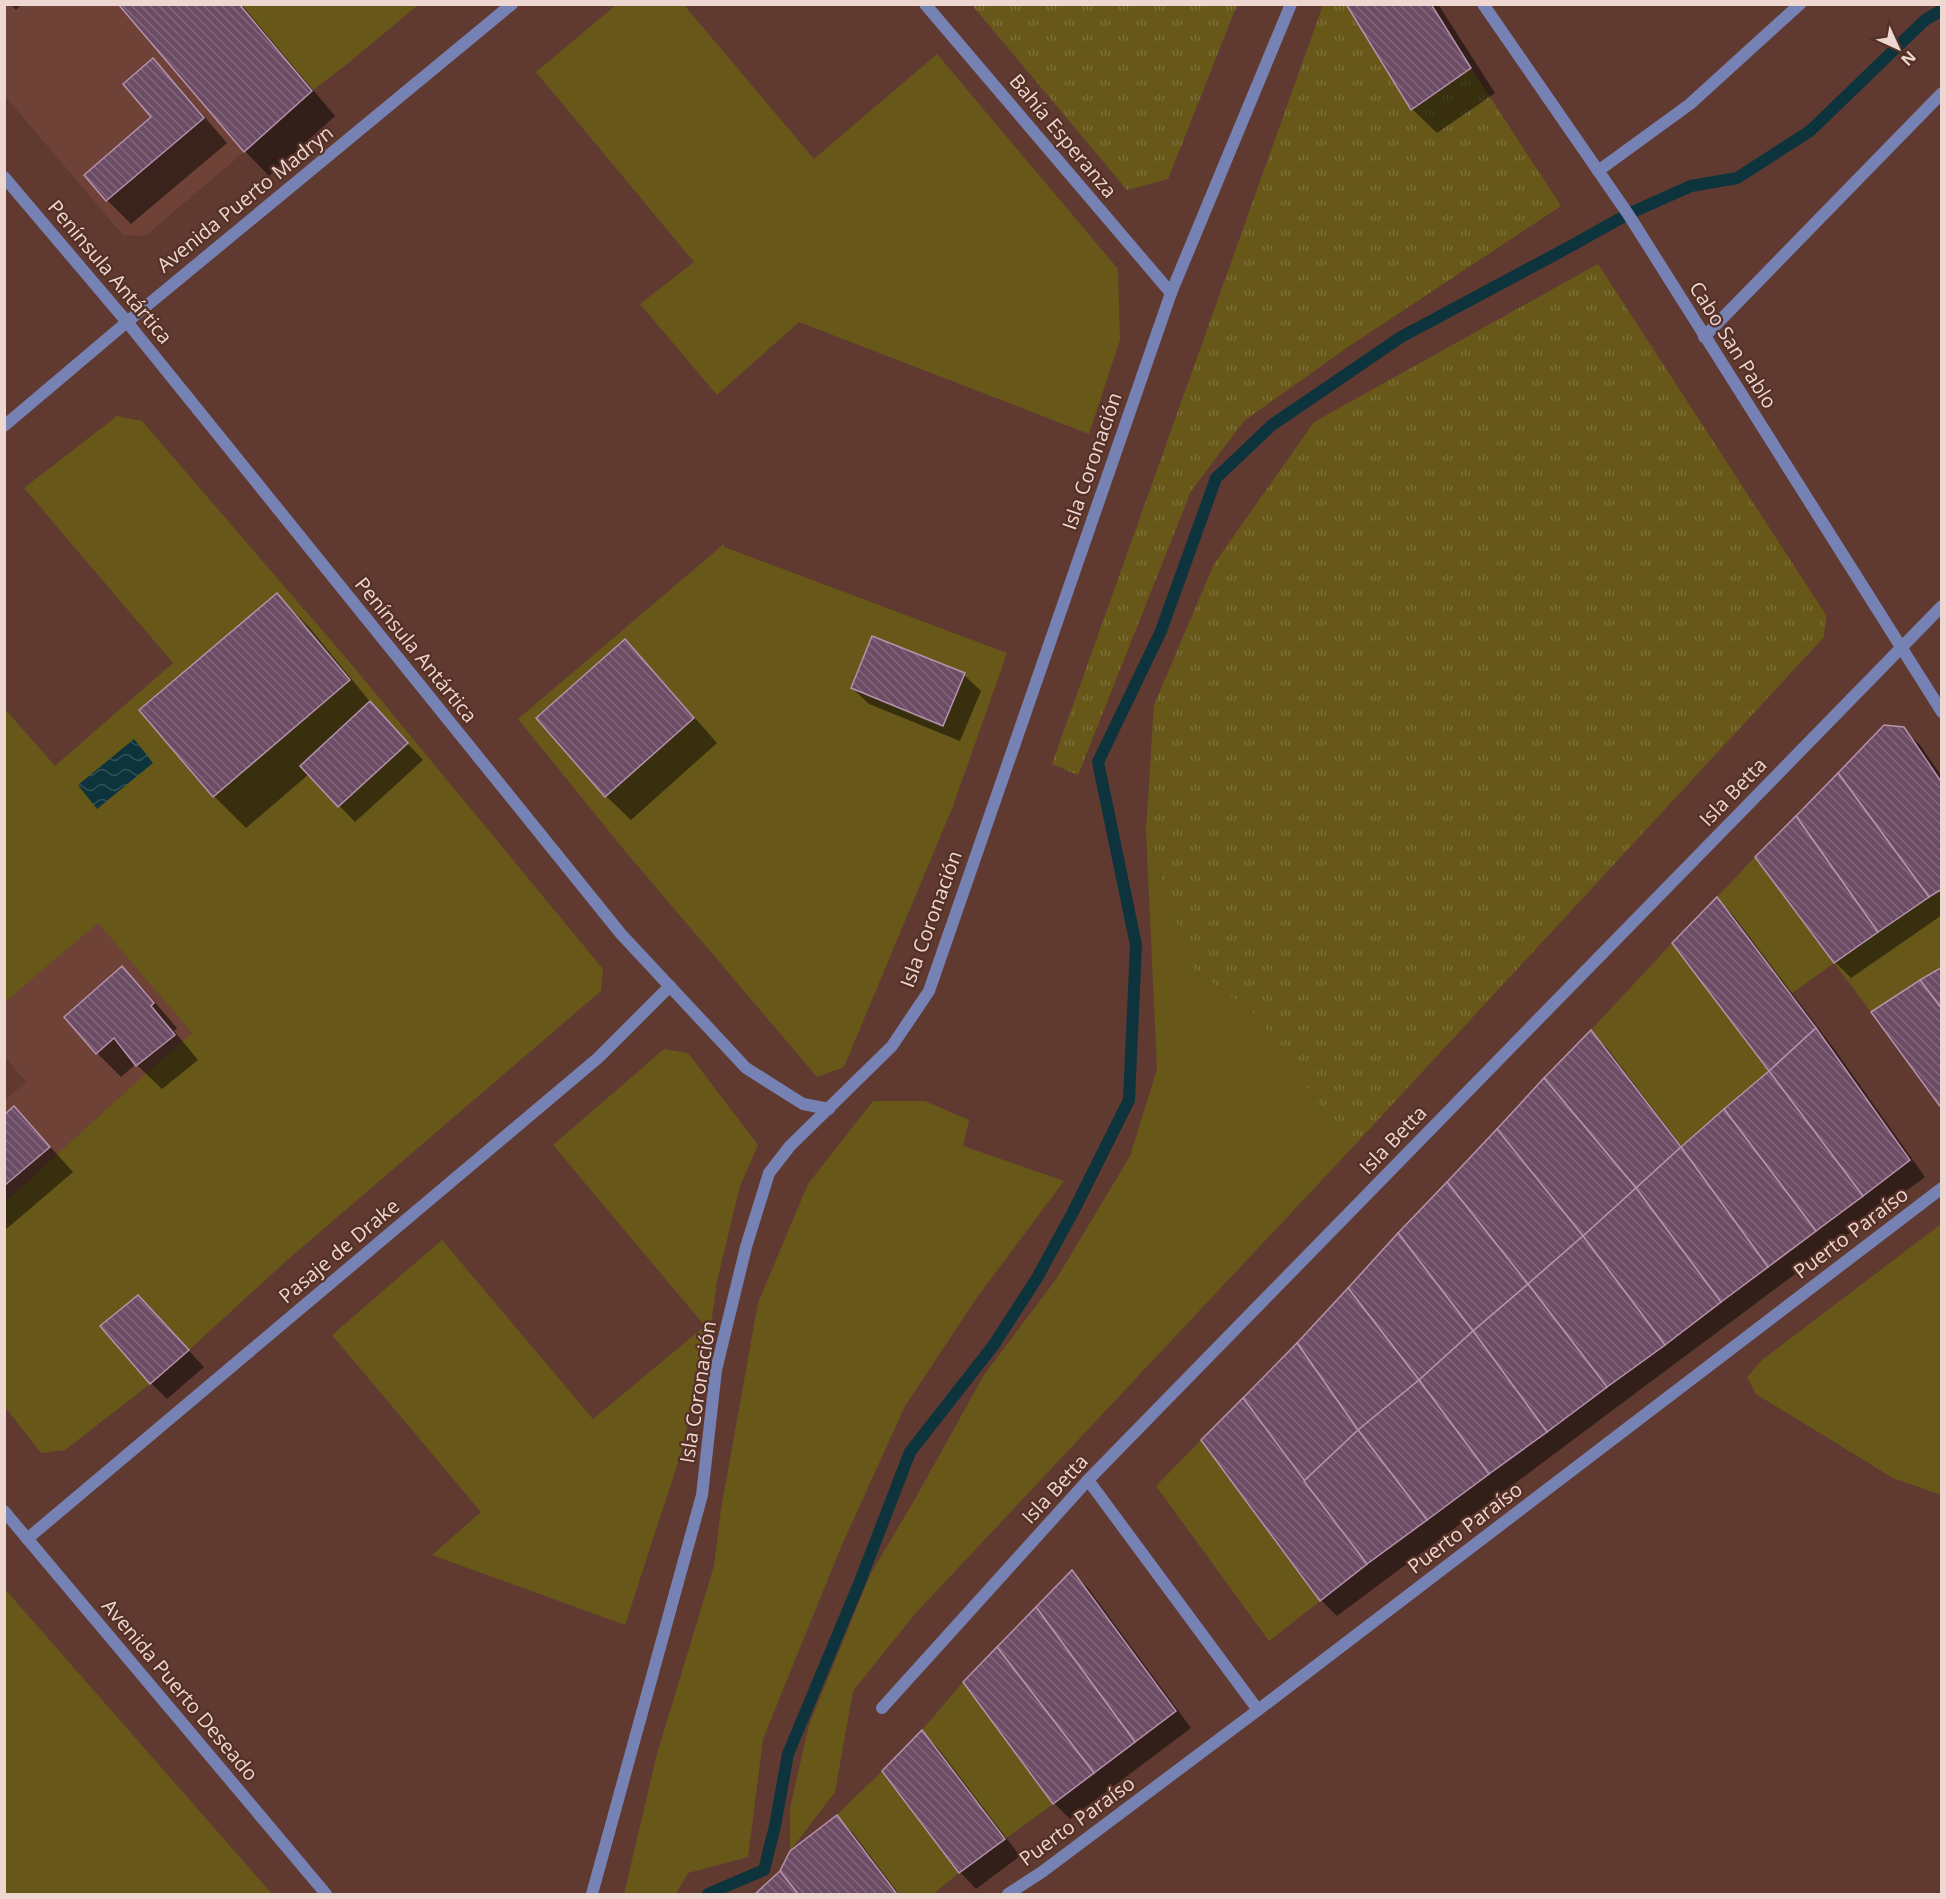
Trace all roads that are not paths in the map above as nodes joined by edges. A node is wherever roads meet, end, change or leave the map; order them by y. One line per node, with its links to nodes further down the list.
1 (512, 4): 10 (street, Avenida Puerto Madryn)
2 (925, 4): 9 (street, Bahía Esperanza)
3 (1291, 4): 9 (street, Isla Coronación)
4 (1483, 4): 7 (street, Cabo San Pablo)
5 (1800, 4): 7 (street)
6 (1941, 93): 11 (street)
7 (1598, 171): 11 (street, Cabo San Pablo)
8 (4, 177): 10 (street, Península Antártica)
9 (1172, 293): 17 (street, Isla Coronación)
10 (127, 322): 12 (street, Avenida Puerto Madryn); 16 (street, Península Antártica)
11 (1704, 337): 14 (street, Cabo San Pablo)
12 (4, 426)
13 (1941, 606): 14 (street, Isla Betta)
14 (1901, 648): 15 (street, Cabo San Pablo); 19 (street, Isla Betta)
15 (1941, 712)
16 (670, 986): 17 (street, Península Antártica); 21 (street, Pasaje de Drake)
17 (829, 1109): 25 (street, Isla Coronación)
18 (1941, 1188): 23 (street, Puerto Paraíso)
19 (1088, 1480): 22 (street, Isla Betta); 23 (street)
20 (4, 1511): 21 (street, Avenida Puerto Deseado)
21 (27, 1539): 24 (street, Avenida Puerto Deseado)
22 (882, 1708)
23 (1258, 1710): 26 (street, Puerto Paraíso)
24 (326, 1894)
25 (592, 1894)
26 (1008, 1894)

